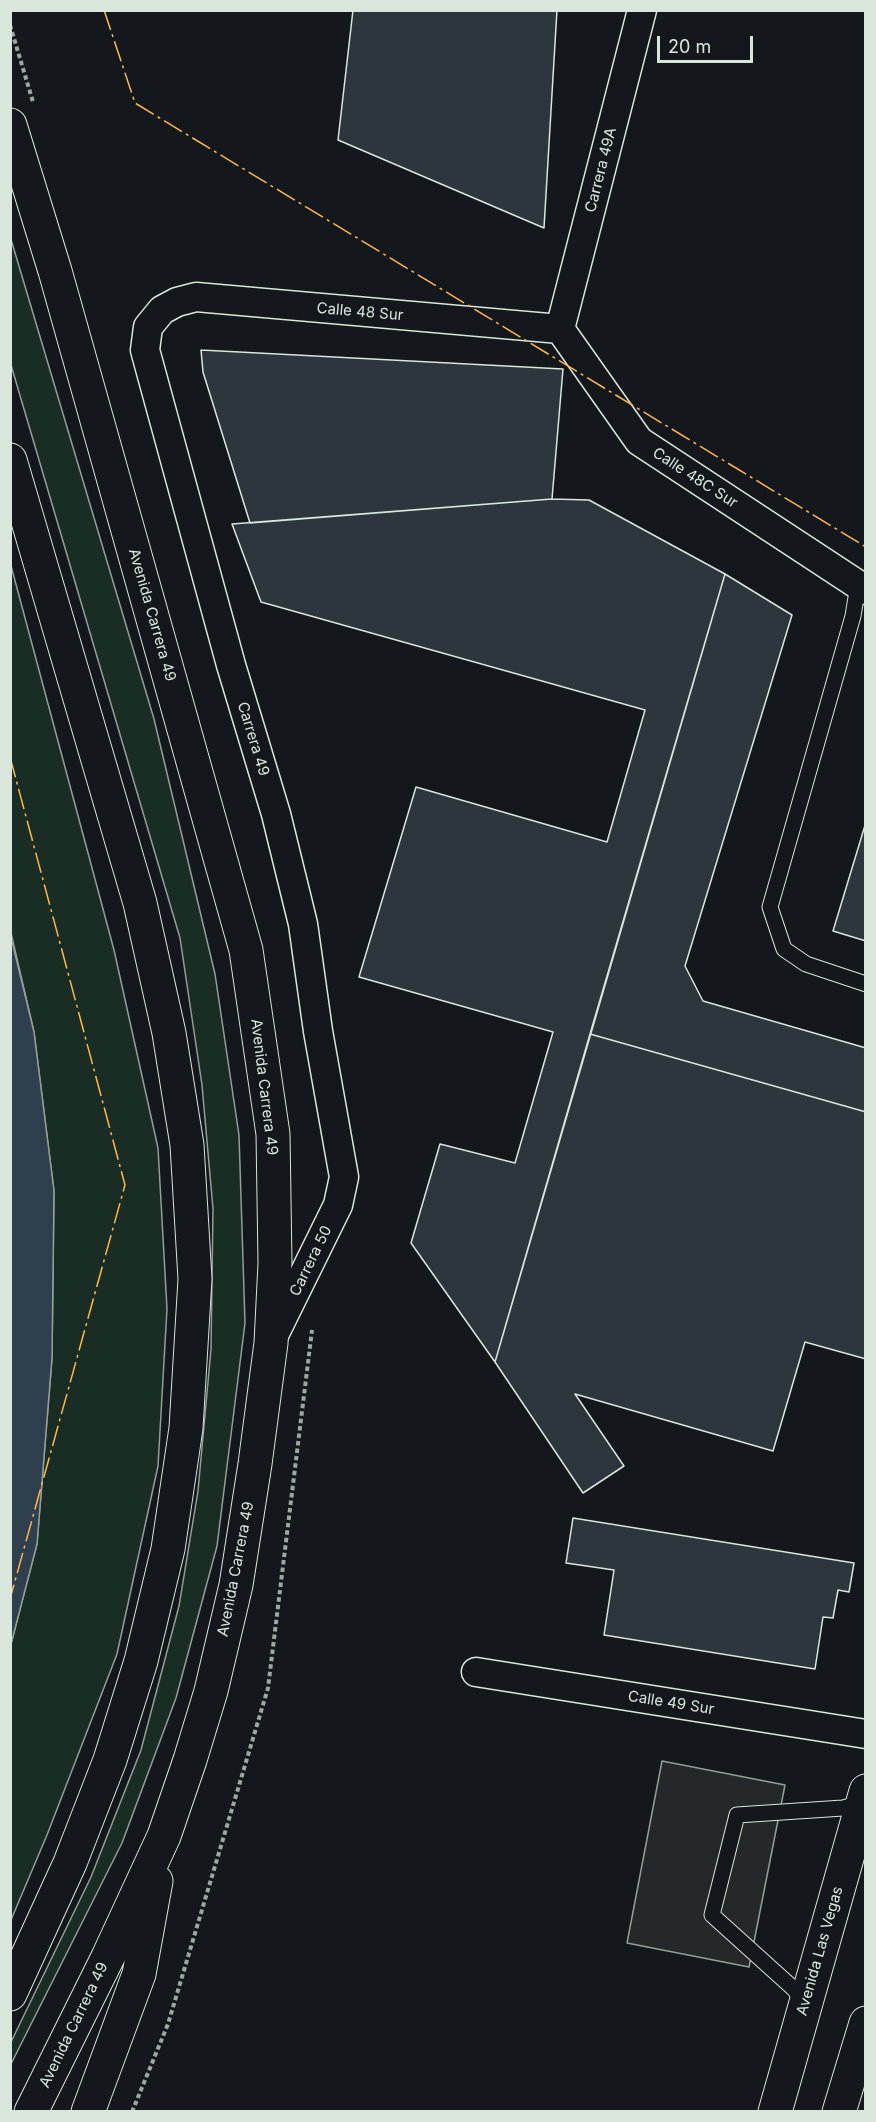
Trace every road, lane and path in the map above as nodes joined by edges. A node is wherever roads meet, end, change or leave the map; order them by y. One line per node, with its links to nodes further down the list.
1 (642, 10): 4 (street, Carrera 49A)
2 (10, 125): 10 (main road, Avenida Carrera 49)
3 (162, 310): 4 (street, Calle 48 Sur); 8 (street, Carrera 49)
4 (560, 329): 6 (street, Calle 48C Sur)
5 (10, 460): 15 (main road)
6 (862, 587): 7 (lane)
7 (866, 984)
8 (344, 1177): 10 (street, Carrera 50)
9 (313, 1324): 20 (path)
10 (271, 1343): 14 (main road, Avenida Carrera 49)
11 (476, 1672): 12 (street, Calle 49 Sur)
12 (866, 1734)
13 (864, 1797): 16 (main road, Avenida Las Vegas); 16 (lane)
14 (164, 1836): 18 (main road, Avenida Carrera 49); 19 (main road)
15 (10, 1994)
16 (806, 2004): 21 (main road, Avenida Las Vegas)
17 (863, 2037): 22 (main road)
18 (32, 2112)
19 (88, 2112)
20 (132, 2112)
21 (775, 2112)
22 (839, 2112)

